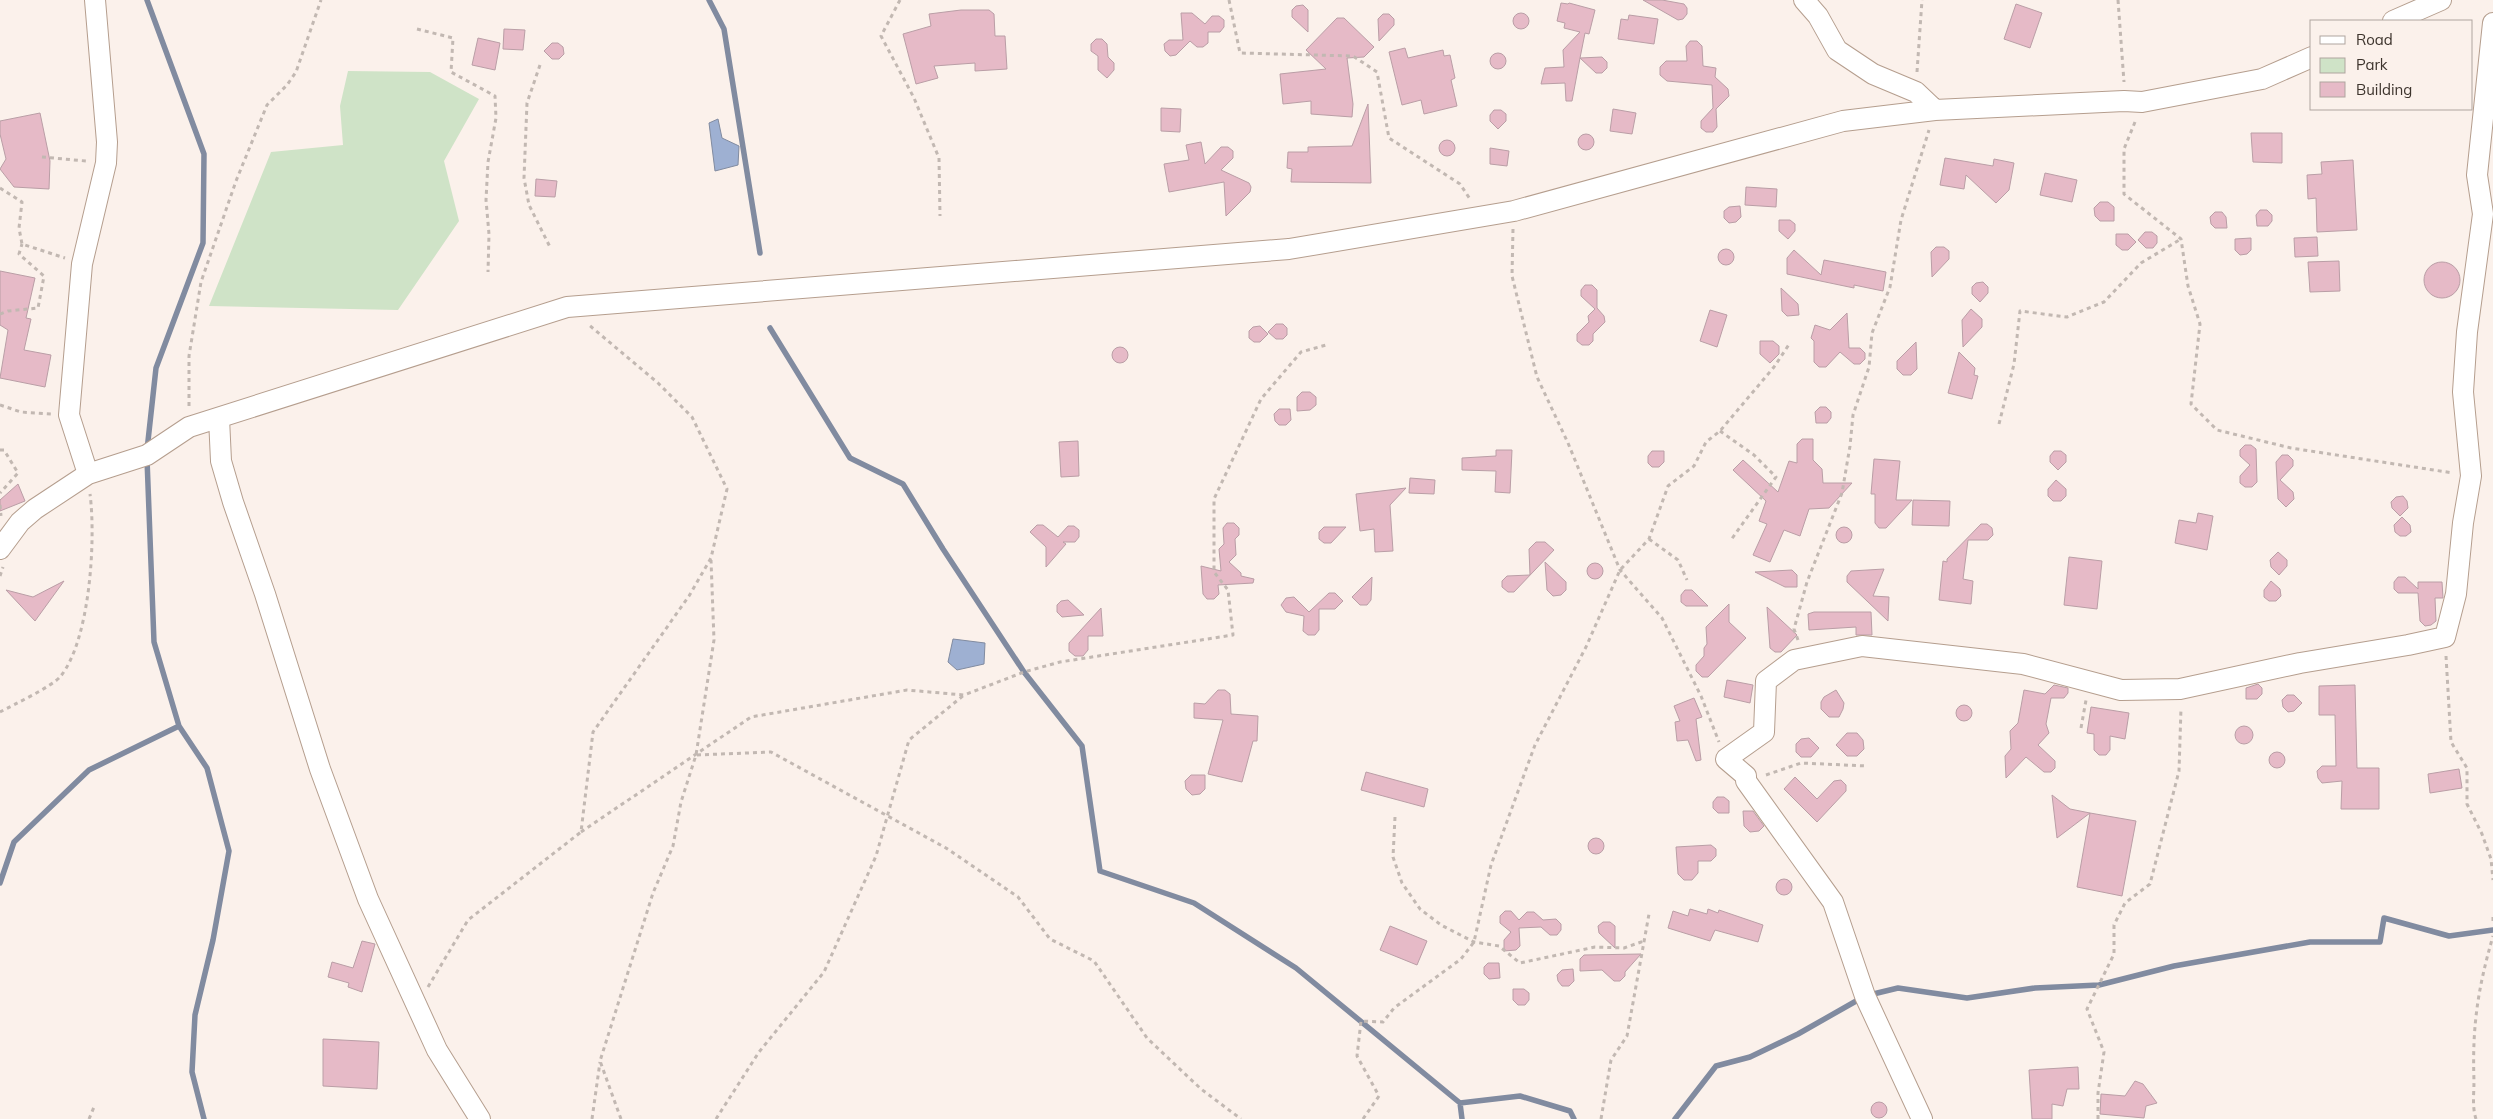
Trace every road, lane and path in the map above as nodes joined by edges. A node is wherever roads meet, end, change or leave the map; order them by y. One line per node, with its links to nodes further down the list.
1 (95, 0): 18 (street)
2 (321, 0): 36 (path)
3 (900, 0): 21 (path)
4 (1229, 0): 22 (path)
5 (1804, 0): 14 (street)
6 (1922, 0): 14 (path)
7 (2118, 0): 15 (path)
8 (2441, 0): 9 (street)
9 (2395, 20)
10 (2493, 24): 40 (street)
11 (417, 29): 27 (path)
12 (2310, 58): 15 (street)
13 (540, 65): 25 (path)
14 (1916, 92): 16 (street)
15 (2133, 101): 16 (street); 23 (path)
16 (1935, 110): 20 (street); 49 (path)
17 (42, 157): 18 (path)
18 (106, 163): 26 (street)
19 (0, 188): 24 (path)
20 (1514, 211): 22 (street); 46 (path)
21 (940, 216)
22 (1480, 217): 28 (street)
23 (2181, 239): 35 (path); 40 (path)
24 (22, 244): 26 (path); 29 (path)
25 (550, 249)
26 (82, 264): 33 (street)
27 (488, 272)
28 (567, 306): 34 (street); 45 (path)
29 (0, 314)
30 (1790, 343): 37 (path)
31 (1326, 345): 52 (path)
32 (0, 405): 33 (path)
33 (69, 415): 39 (street)
34 (219, 418): 36 (street); 69 (street)
35 (1999, 424)
36 (189, 427): 39 (street)
37 (1720, 431): 42 (path); 43 (path)
38 (0, 450): 41 (path)
39 (88, 474): 44 (street); 53 (path)
40 (2471, 476): 48 (street)
41 (0, 493)
42 (1649, 539): 46 (path); 47 (path)
43 (1731, 540)
44 (0, 549)
45 (711, 558): 55 (path); 61 (path)
46 (1620, 570): 56 (path); 68 (path)
47 (1687, 580)
48 (2445, 637): 51 (street); 62 (path)
49 (1805, 656): 50 (street); 56 (street)
50 (2089, 682): 51 (street); 54 (path)
51 (2180, 689): 81 (path)
52 (964, 695): 55 (path); 59 (path)
53 (0, 712)
54 (2081, 728)
55 (696, 755): 59 (path); 61 (path); 70 (path)
56 (1726, 759): 58 (street)
57 (1867, 766): 58 (path)
58 (1746, 781): 80 (street)
59 (888, 816): 76 (path); 77 (path)
60 (1395, 817): 68 (path)
61 (581, 832): 69 (path)
62 (2493, 880)
63 (1649, 914): 67 (path)
64 (2493, 917): 65 (path)
65 (2493, 921)
66 (2493, 936): 82 (path)
67 (1644, 941): 68 (path); 79 (path)
68 (1474, 942): 78 (path)
69 (417, 1006): 73 (street)
70 (600, 1062): 74 (path); 75 (path)
71 (94, 1108): 72 (path)
72 (89, 1119)
73 (480, 1119)
74 (592, 1119)
75 (621, 1119)
76 (716, 1119)
77 (1241, 1119)
78 (1363, 1119)
79 (1601, 1119)
80 (1922, 1119)
81 (2098, 1119)
82 (2476, 1119)

